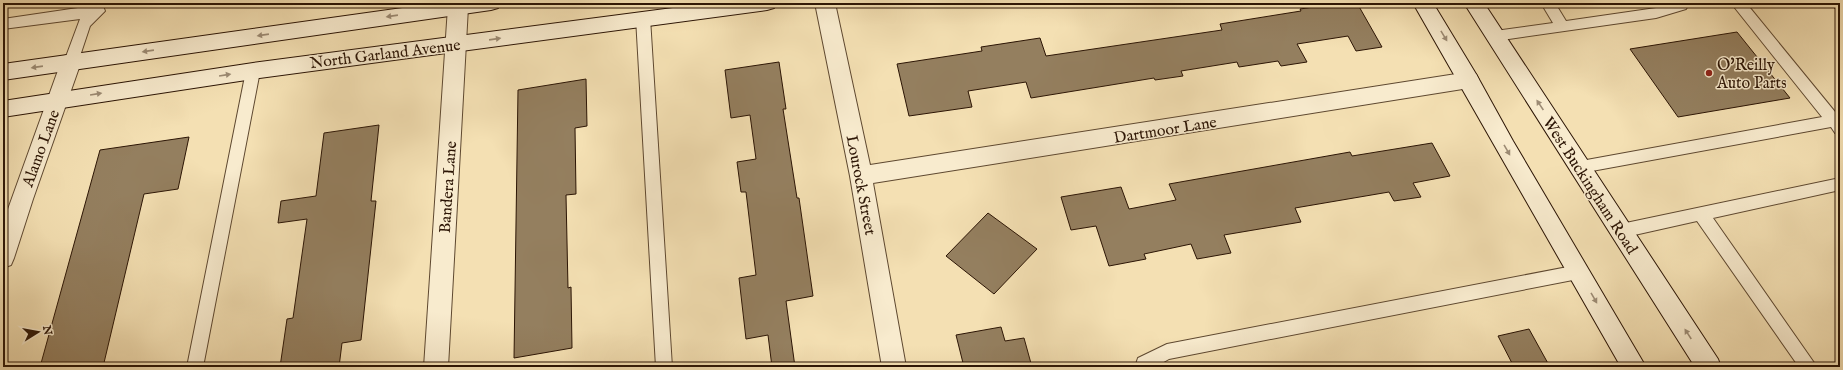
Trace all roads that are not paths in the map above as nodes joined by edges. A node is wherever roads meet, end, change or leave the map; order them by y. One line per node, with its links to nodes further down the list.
1 (491, 3): 10 (main road)
2 (767, 3): 11 (main road, North Garland Avenue)
3 (825, 3): 24 (main road, Lourock Street)
4 (1424, 3): 19 (main road, one-way to 19)
5 (1474, 3): 14 (main road, West Buckingham Road)
6 (1548, 3): 13 (lane)
7 (1682, 3): 13 (lane)
8 (1738, 3): 22 (lane)
9 (99, 7): 12 (lane); 16 (lane)
10 (458, 7): 15 (main road, Bandera Lane); 16 (main road, one-way to 16)
11 (643, 18): 15 (main road, North Garland Avenue, one-way to 11); 32 (lane)
12 (3, 24)
13 (1562, 26): 14 (lane)
14 (1495, 36): 23 (main road, West Buckingham Road, one-way to 14)
15 (456, 44): 17 (main road, North Garland Avenue); 31 (main road, Bandera Lane)
16 (71, 62): 18 (main road, one-way to 18); 20 (main road, Alamo Lane)
17 (253, 71): 20 (main road, North Garland Avenue, one-way to 17); 30 (lane)
18 (3, 72)
19 (1470, 80): 24 (main road, Dartmoor Lane); 29 (main road, one-way to 29)
20 (58, 100): 21 (main road, North Garland Avenue); 28 (main road, Alamo Lane)
21 (3, 108)
22 (1837, 125): 23 (lane)
23 (1581, 167): 27 (main road, West Buckingham Road)
24 (861, 176): 33 (main road, Lourock Street)
25 (1840, 184): 26 (lane)
26 (1700, 214): 27 (lane); 37 (lane)
27 (1621, 231): 36 (main road, West Buckingham Road, one-way to 27)
28 (3, 258)
29 (1578, 272): 34 (lane); 35 (main road, one-way to 35)
30 (195, 367)
31 (436, 367)
32 (664, 367)
33 (894, 367)
34 (1142, 367)
35 (1634, 367)
36 (1709, 367)
37 (1809, 367)

